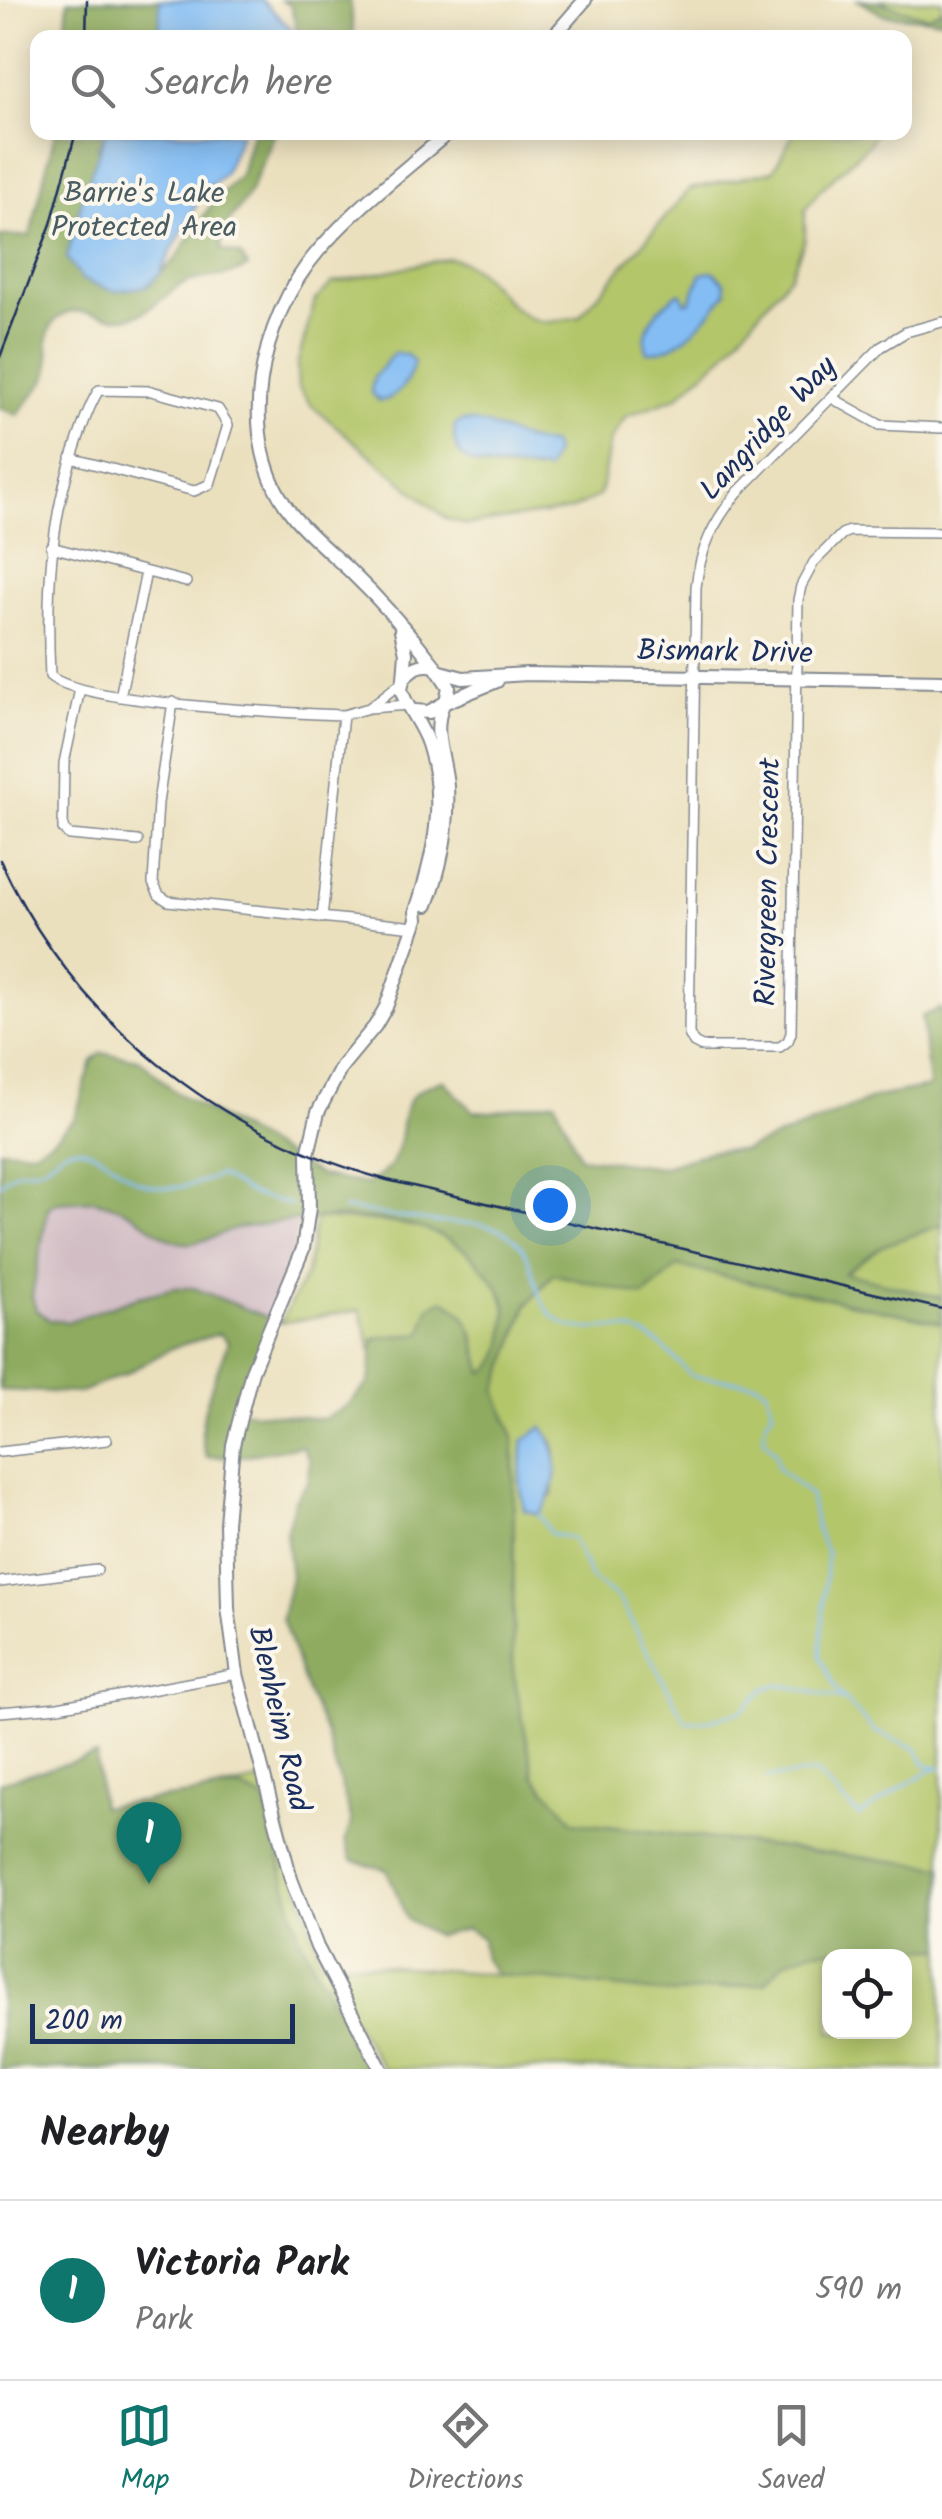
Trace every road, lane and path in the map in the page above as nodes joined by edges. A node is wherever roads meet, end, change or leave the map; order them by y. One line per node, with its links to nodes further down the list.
1 (584, 0): 2 (main road)
2 (560, 30)
3 (440, 140): 12 (main road)
4 (942, 322): 5 (street, Langridge Way)
5 (832, 398): 6 (street); 15 (street, Langridge Way)
6 (942, 428)
7 (71, 458): 7 (street); 9 (street)
8 (942, 532): 16 (street)
9 (51, 547): 10 (street); 19 (street)
10 (146, 572): 11 (street); 20 (street)
11 (186, 582)
12 (401, 627): 13 (main road); 17 (main road)
13 (438, 669): 14 (main road, Bismark Drive); 17 (main road); 22 (main road)
14 (508, 676): 15 (main road, Bismark Drive); 22 (main road, Bismark Drive)
15 (694, 677): 16 (main road, Bismark Drive); 16 (street, Rivergreen Crescent)
16 (797, 679): 18 (main road, Bismark Drive)
17 (403, 680): 23 (street); 24 (main road)
18 (942, 681)
19 (80, 689): 20 (street); 26 (street)
20 (120, 697): 21 (street)
21 (173, 702): 25 (street); 27 (street)
22 (444, 705): 24 (main road); 28 (main road, Blenheim Road)
23 (369, 708): 24 (street); 25 (street)
24 (411, 708): 28 (main road, Blenheim Road)
25 (343, 716): 27 (street)
26 (138, 842)
27 (322, 918): 28 (street)
28 (416, 923): 33 (main road, Blenheim Road)
29 (107, 1440): 30 (street)
30 (0, 1452)
31 (96, 1570): 32 (street)
32 (0, 1582)
33 (237, 1674): 34 (street); 35 (main road, Blenheim Road)
34 (0, 1712)
35 (381, 2069)

